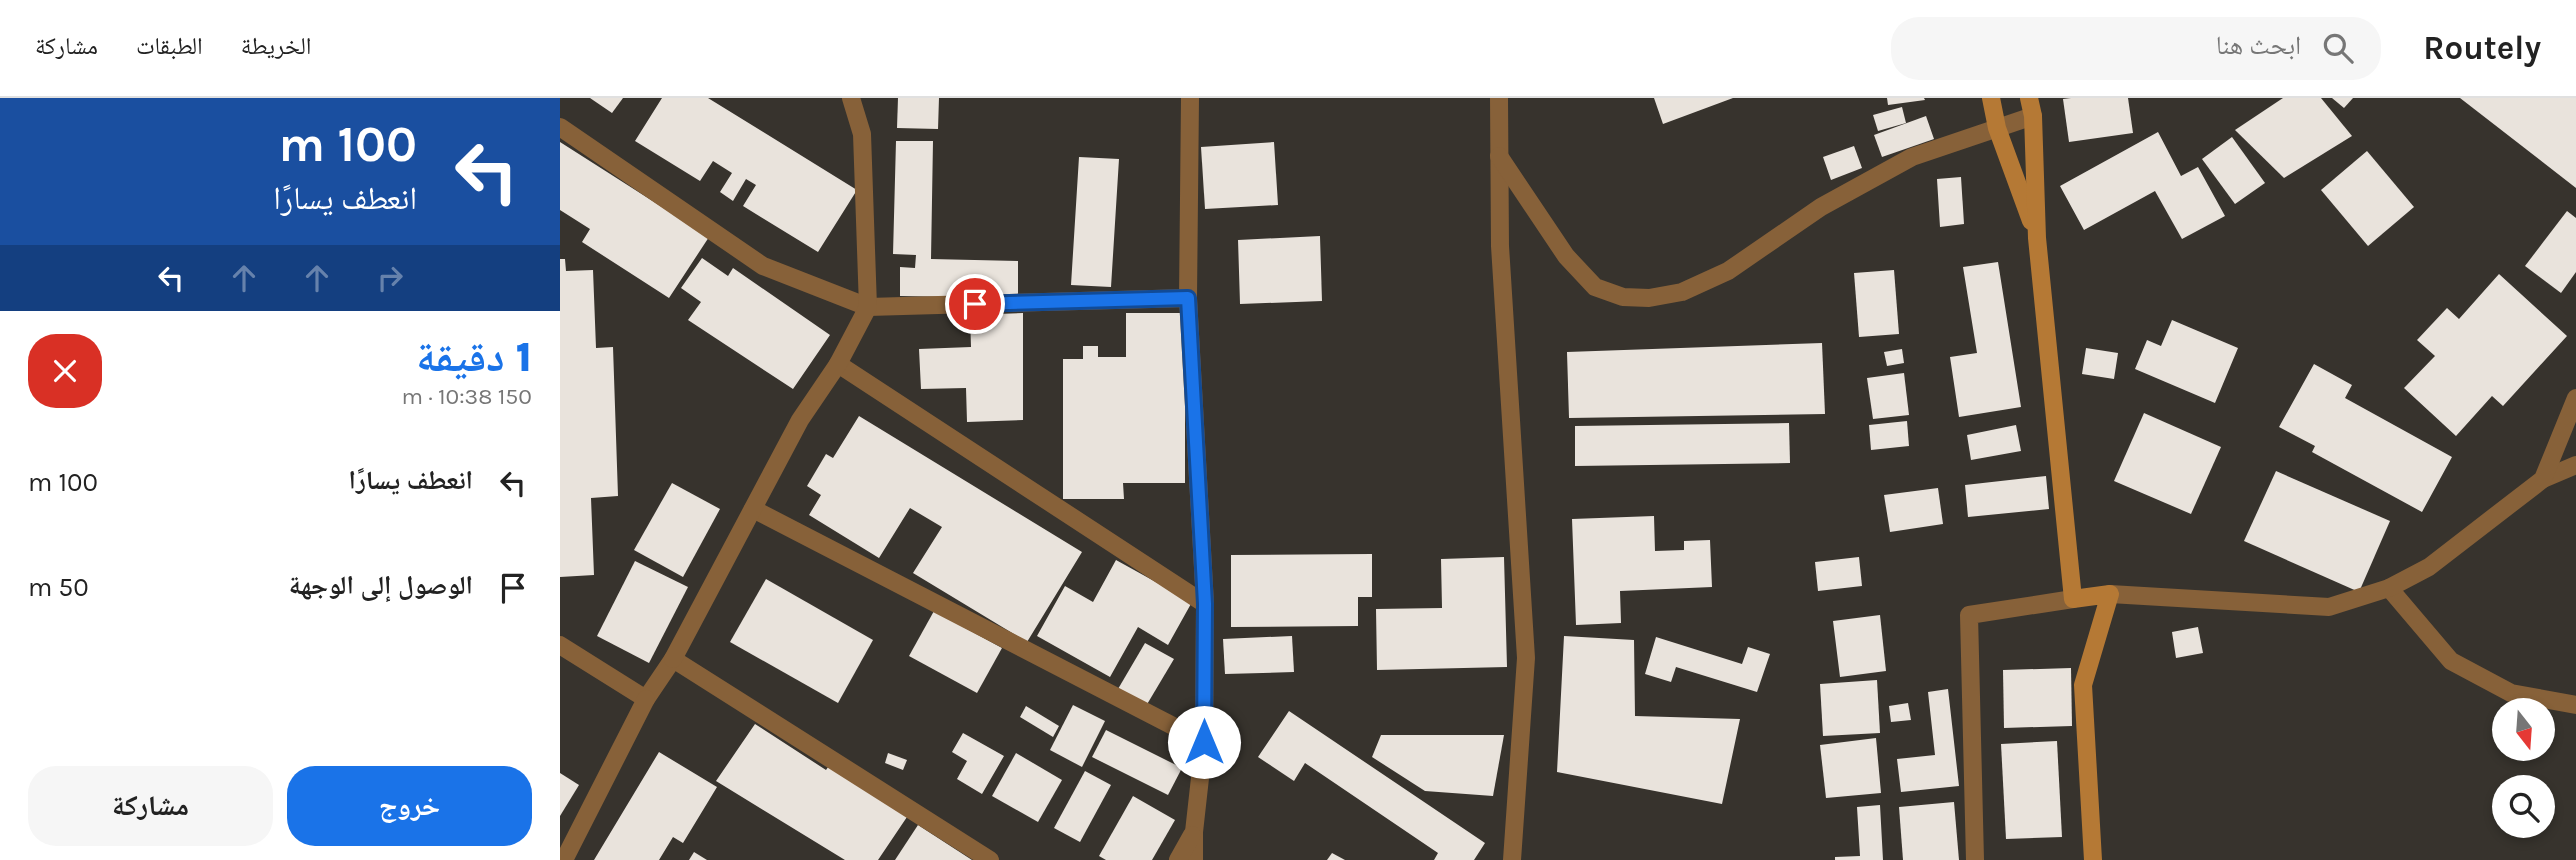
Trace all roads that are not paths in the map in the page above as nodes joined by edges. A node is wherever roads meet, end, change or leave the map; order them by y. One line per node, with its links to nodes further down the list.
1 (851, 98): 11 (street)
2 (1190, 98): 10 (street)
3 (1499, 98): 8 (street)
4 (1991, 98): 7 (main road)
5 (2031, 107): 7 (street); 9 (main road)
6 (560, 127): 11 (street)
7 (1997, 128): 8 (street); 9 (main road)
8 (1499, 156): 31 (street)
9 (2037, 238): 19 (main road)
10 (1188, 298): 11 (street); 20 (street)
11 (868, 307): 12 (street)
12 (838, 364): 16 (street); 20 (street)
13 (2576, 398): 15 (street)
14 (2576, 465): 15 (street)
15 (2543, 479): 17 (street)
16 (752, 509): 22 (street); 25 (street)
17 (2389, 588): 18 (street); 24 (street)
18 (2110, 594): 19 (main road); 33 (main road)
19 (2073, 599): 32 (street)
20 (1205, 604): 25 (street)
21 (560, 645): 23 (street)
22 (673, 659): 23 (street); 28 (street)
23 (646, 699): 27 (street)
24 (2576, 705)
25 (1204, 742): 26 (street)
26 (1194, 832): 29 (street); 30 (street)
27 (564, 860)
28 (990, 860)
29 (1178, 860)
30 (1194, 860)
31 (1512, 860)
32 (1975, 860)
33 (2094, 860)

